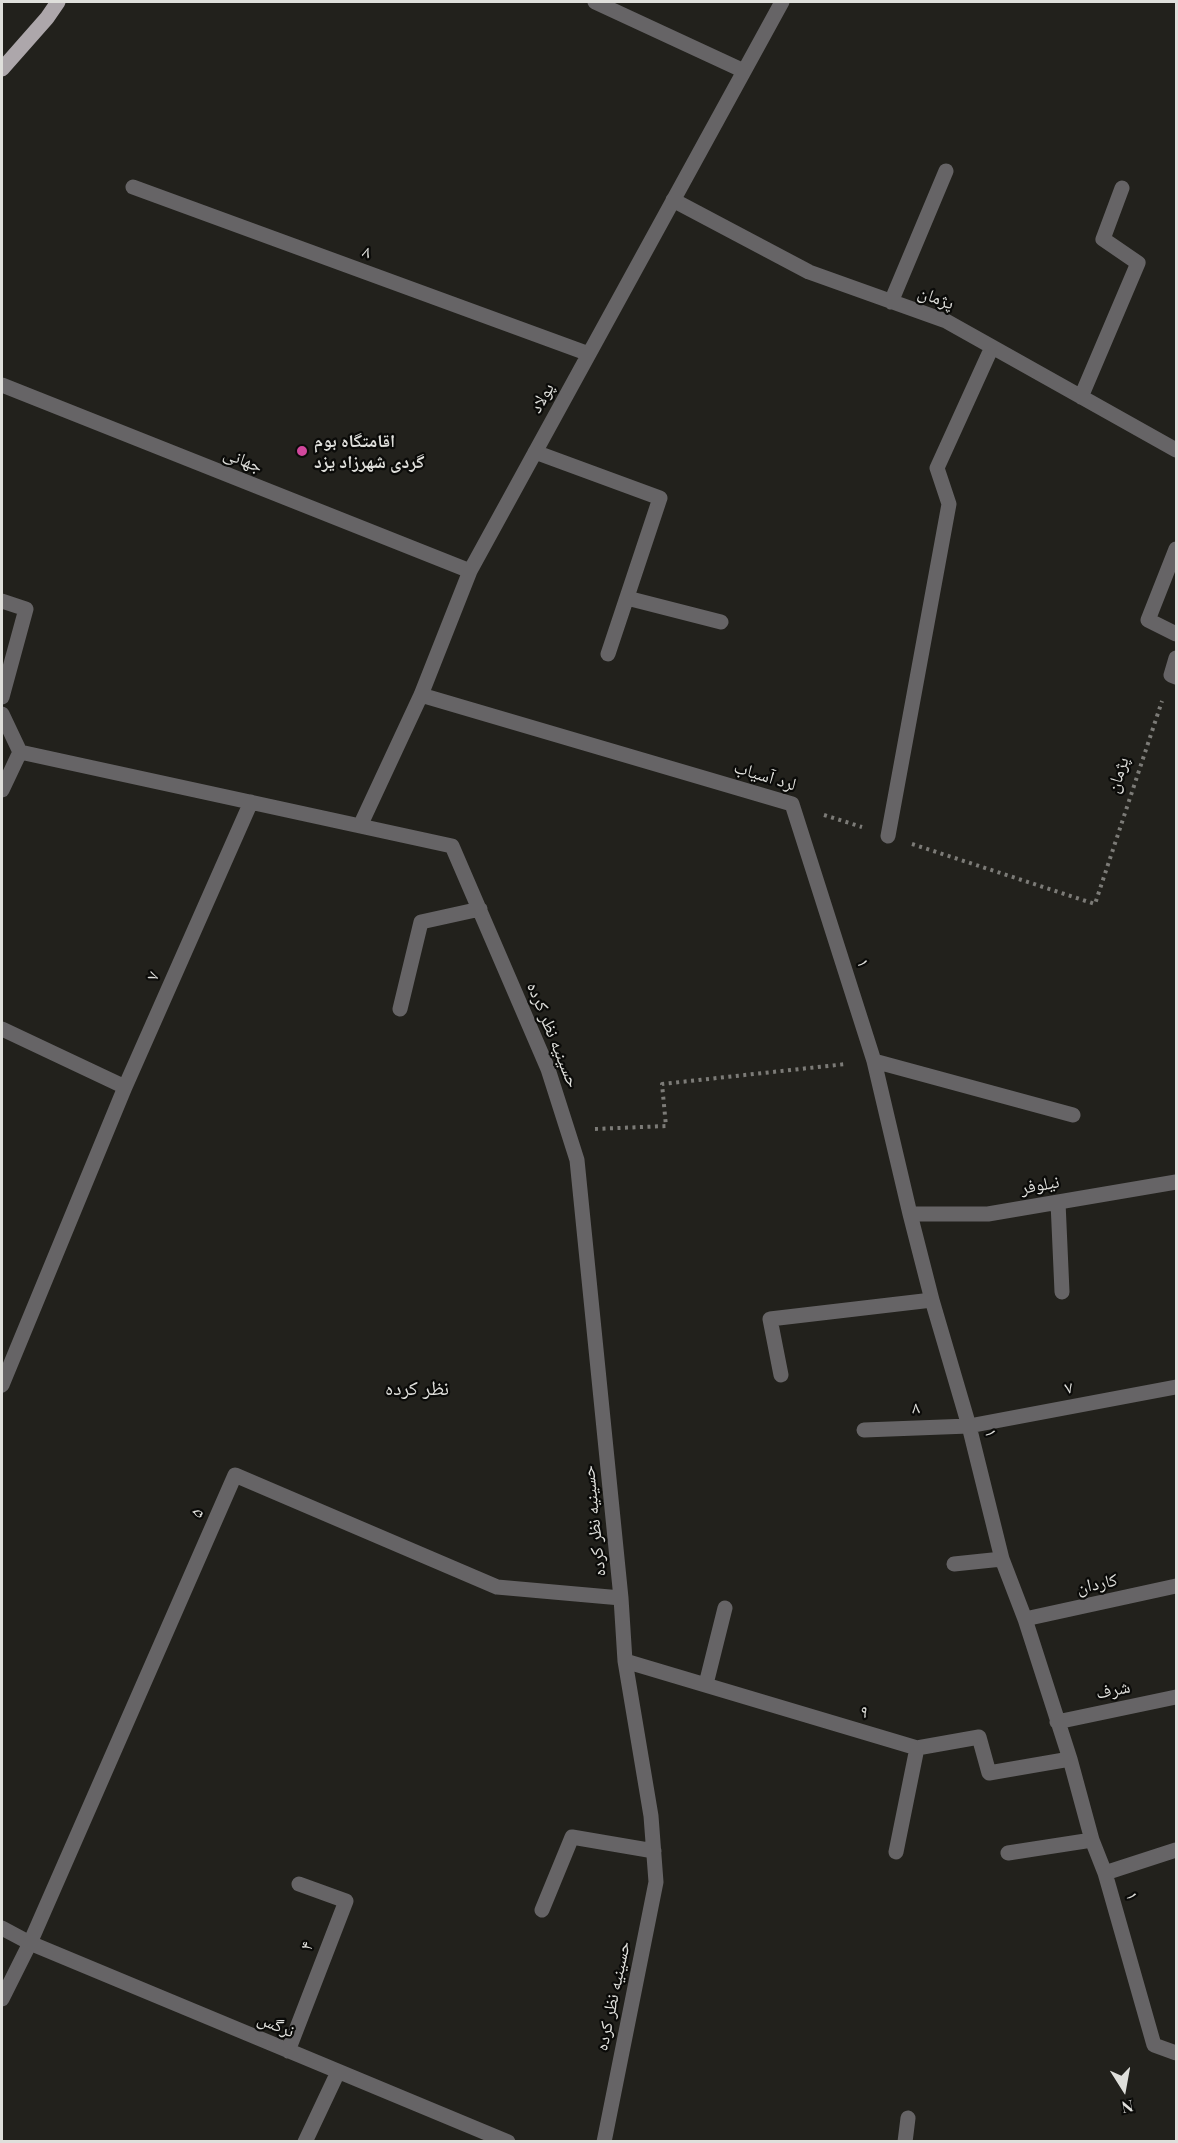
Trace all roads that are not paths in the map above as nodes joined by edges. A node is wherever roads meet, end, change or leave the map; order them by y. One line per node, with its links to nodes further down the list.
1 (58, 2): 4 (main road)
2 (595, 2): 5 (street)
3 (782, 2): 5 (street, پولاد)
4 (2, 69)
5 (744, 71): 9 (street, پولاد)
6 (946, 171): 10 (street)
7 (133, 187): 12 (street, ۸)
8 (1122, 188): 14 (street)
9 (673, 200): 10 (street, پژمان); 12 (street, پولاد)
10 (891, 302): 11 (street, پژمان)
11 (992, 347): 14 (street, پژمان); 34 (street)
12 (589, 354): 16 (street, پولاد)
13 (2, 385): 18 (street, جهانی)
14 (1081, 397): 15 (street, پژمان)
15 (1176, 450)
16 (535, 452): 18 (street, پولاد); 19 (street)
17 (1176, 549): 22 (street)
18 (470, 571): 26 (street, پولاد)
19 (627, 598): 21 (street); 23 (street)
20 (2, 601): 27 (street)
21 (721, 622)
22 (1176, 634)
23 (608, 654)
24 (1176, 658): 25 (street)
25 (1174, 676)
26 (421, 695): 32 (street, لرد آسیاب); 33 (street, پولاد)
27 (2, 697)
28 (2, 714): 29 (street)
29 (21, 752): 30 (street); 31 (street)
30 (2, 790)
31 (251, 802): 33 (street); 39 (street, ۷)
32 (792, 804): 38 (street, ۱)
33 (360, 826): 35 (street, حسینیه نظر کرده)
34 (888, 836)
35 (480, 909): 36 (street); 54 (street, حسینیه نظر کرده)
36 (400, 1009)
37 (2, 1029): 39 (street)
38 (874, 1061): 40 (street); 43 (street, ۱)
39 (125, 1087): 47 (street, ۷)
40 (1073, 1115)
41 (1176, 1182): 42 (street, نیلوفر)
42 (1058, 1202): 43 (street, نیلوفر); 44 (street)
43 (910, 1214): 45 (street, ۱)
44 (1062, 1292)
45 (932, 1300): 46 (street); 49 (street, ۱)
46 (781, 1375)
47 (2, 1384)
48 (1176, 1387): 49 (street, ۷)
49 (969, 1426): 50 (street, ۸); 51 (street, ۱)
50 (864, 1430)
51 (1002, 1559): 52 (street); 56 (street, ۱)
52 (954, 1564)
53 (1176, 1586): 56 (street, کاردان)
54 (621, 1598): 57 (street, حسینیه نظر کرده); 72 (street, ۵)
55 (725, 1608): 58 (street)
56 (1025, 1619): 60 (street, ۱)
57 (625, 1661): 58 (street, ۹); 65 (street, حسینیه نظر کرده)
58 (705, 1684): 61 (street, ۹)
59 (1176, 1697): 60 (street, شرف)
60 (1057, 1722): 62 (street, ۱)
61 (917, 1748): 62 (street, ۹); 66 (street)
62 (1070, 1759): 63 (street, ۱)
63 (1092, 1840): 67 (street); 68 (street, ۱)
64 (1176, 1850): 68 (street)
65 (654, 1851): 70 (street); 80 (street, حسینیه نظر کرده)
66 (896, 1852)
67 (1008, 1853)
68 (1106, 1873): 75 (street, ۱)
69 (299, 1884): 74 (street, ۴)
70 (542, 1910)
71 (2, 1928): 72 (street, نرگس)
72 (30, 1943): 73 (street); 74 (street, نرگس)
73 (2, 2000)
74 (288, 2051): 76 (street, نرگس)
75 (1176, 2053)
76 (338, 2072): 78 (street); 79 (street, نرگس)
77 (908, 2118): 81 (street)
78 (305, 2142)
79 (508, 2142)
80 (603, 2142)
81 (905, 2142)

